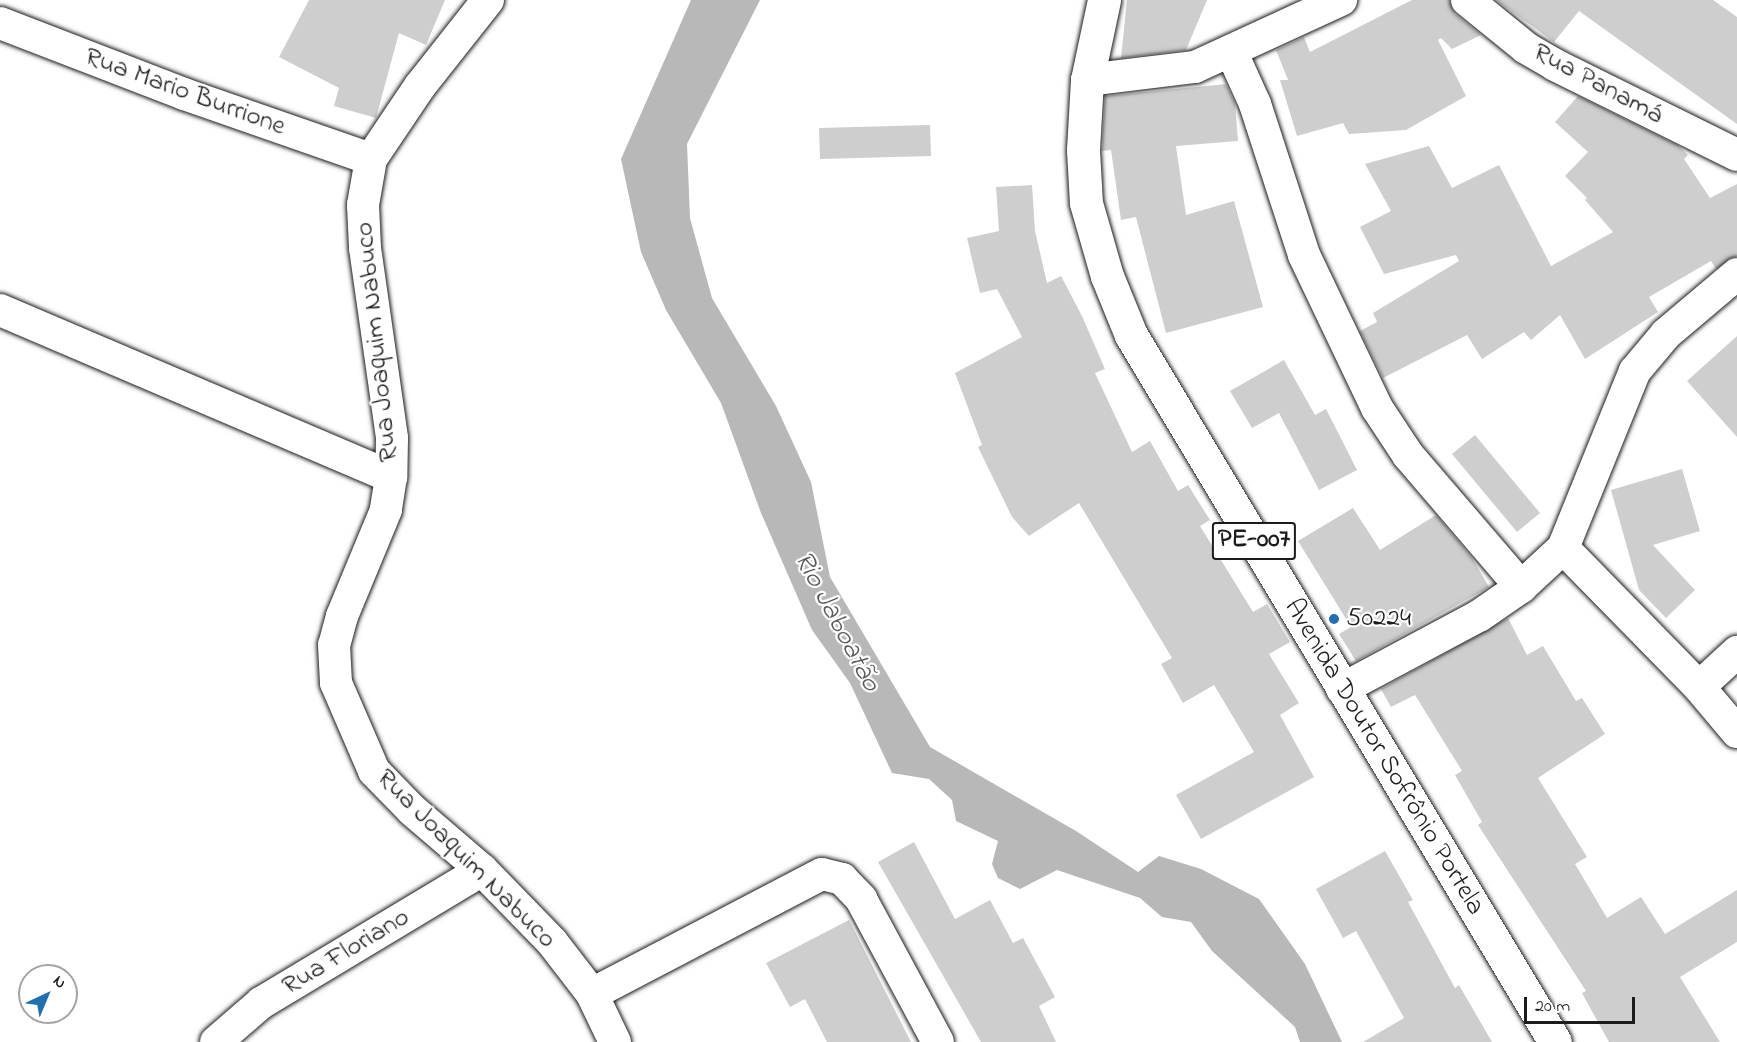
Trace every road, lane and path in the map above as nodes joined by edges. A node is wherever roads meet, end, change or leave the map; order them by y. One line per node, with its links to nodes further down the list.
1 (488, 0): 9 (street, Rua Joaquim Nabuco)
2 (1104, 0): 7 (main road, Avenida Doutor Sofrônio Portela / PE-007)
3 (1341, 0): 6 (street)
4 (1467, 0): 8 (street, Rua Panamá)
5 (0, 23): 9 (street, Rua Mario Burrione)
6 (1232, 53): 7 (street); 14 (street)
7 (1087, 81): 17 (main road, Avenida Doutor Sofrônio Portela / PE-007)
8 (1737, 155)
9 (370, 159): 12 (street, Rua Joaquim Nabuco)
10 (1737, 274): 13 (street)
11 (0, 310): 12 (street)
12 (391, 477): 19 (street, Rua Joaquim Nabuco)
13 (1563, 548): 14 (street); 16 (street)
14 (1521, 587): 17 (street)
15 (1737, 652): 16 (street)
16 (1699, 687): 18 (street)
17 (1342, 689): 24 (main road, Avenida Doutor Sofrônio Portela / PE-007)
18 (1737, 732)
19 (482, 870): 20 (street, Rua Joaquim Nabuco); 21 (street, Rua Floriano)
20 (592, 994): 22 (street, Rua Joaquim Nabuco); 23 (street)
21 (216, 1042)
22 (615, 1042)
23 (938, 1042)
24 (1555, 1042)

